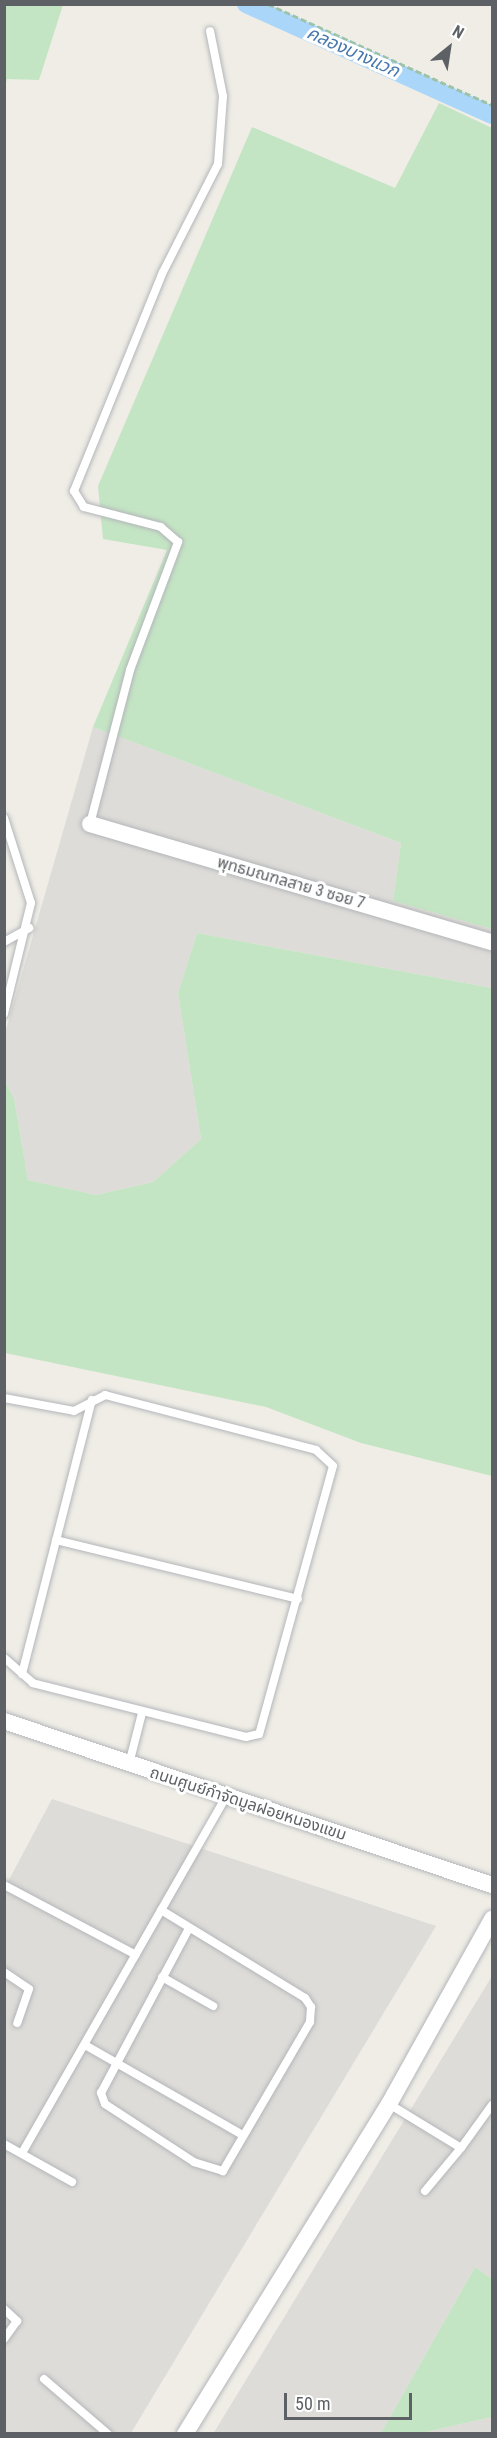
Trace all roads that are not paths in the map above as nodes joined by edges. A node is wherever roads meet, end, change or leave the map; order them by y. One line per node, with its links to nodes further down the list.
1 (210, 31): 3 (lane)
2 (4, 818): 4 (lane)
3 (90, 824): 6 (street, พุทธมณฑลสาย 3 ซอย 7)
4 (28, 928): 5 (lane); 7 (lane)
5 (4, 942)
6 (492, 942)
7 (4, 1014)
8 (4, 1398): 9 (lane)
9 (92, 1400): 10 (lane); 11 (lane)
10 (56, 1540): 11 (lane); 13 (lane)
11 (298, 1599): 14 (lane)
12 (4, 1658): 13 (lane)
13 (22, 1674): 14 (lane)
14 (142, 1713): 16 (lane)
15 (4, 1721): 16 (street, ถนนศูนย์กำจัดมูลฝอยหนองแขม)
16 (129, 1764): 17 (street, ถนนศูนย์กำจัดมูลฝอยหนองแขม)
17 (226, 1797): 19 (street, ถนนศูนย์กำจัดมูลฝอยหนองแขม); 20 (lane)
18 (4, 1885): 23 (lane)
19 (492, 1885)
20 (161, 1910): 22 (lane); 23 (lane)
21 (492, 1919): 30 (street)
22 (189, 1928): 25 (lane); 32 (lane)
23 (136, 1955): 28 (lane)
24 (4, 1972): 27 (lane)
25 (162, 1977): 26 (lane); 29 (lane)
26 (213, 2006)
27 (17, 2023)
28 (85, 2045): 29 (lane); 35 (lane)
29 (115, 2062): 32 (lane); 32 (lane)
30 (389, 2104): 34 (lane); 42 (street)
31 (492, 2105): 34 (lane)
32 (243, 2135)
33 (4, 2144): 35 (lane)
34 (461, 2148): 37 (lane)
35 (22, 2153): 36 (lane)
36 (72, 2182)
37 (425, 2192)
38 (4, 2309): 39 (lane)
39 (4, 2339)
40 (44, 2379): 41 (lane)
41 (108, 2433)
42 (185, 2433)

